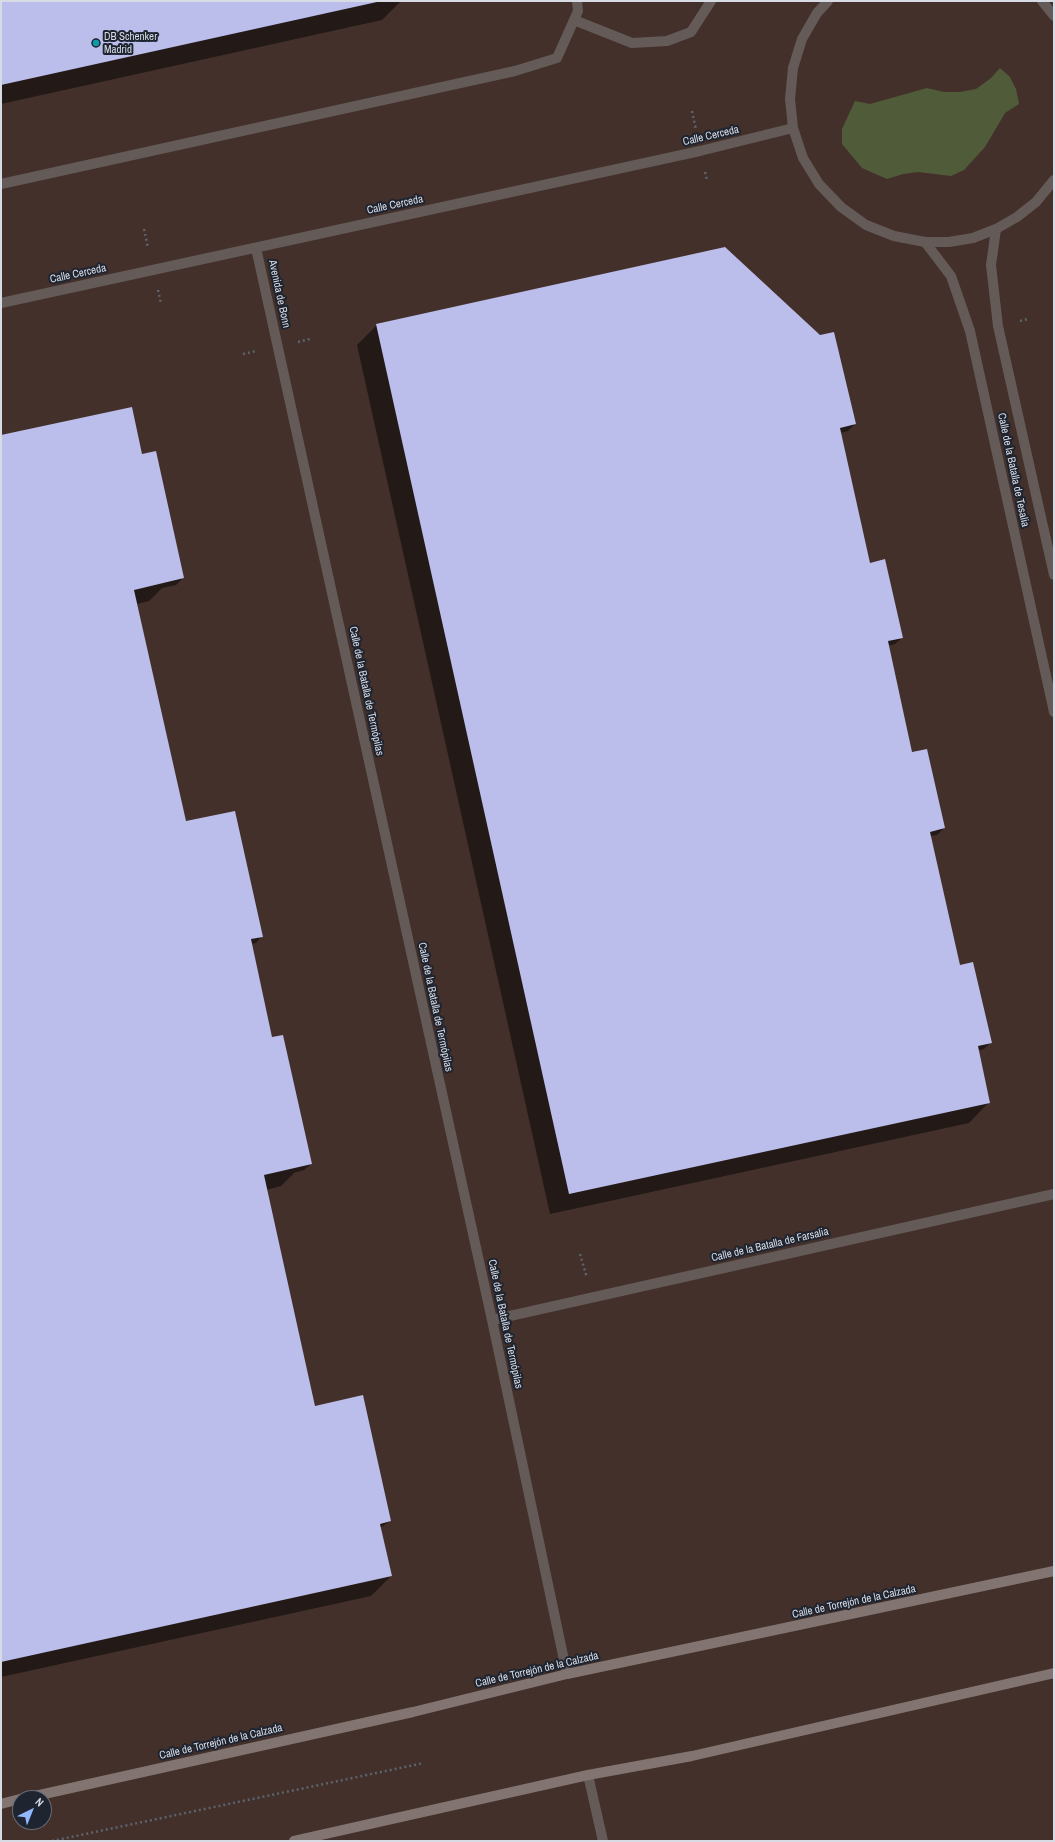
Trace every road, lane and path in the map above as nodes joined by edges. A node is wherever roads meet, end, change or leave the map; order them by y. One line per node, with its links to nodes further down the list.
1 (577, 1): 6 (street)
2 (711, 1): 6 (street)
3 (828, 1): 7 (street)
4 (1042, 1): 5 (street)
5 (1054, 16)
6 (574, 20): 9 (street)
7 (793, 128): 11 (street); 12 (street, Calle Cerceda)
8 (1054, 180): 10 (street)
9 (1, 184)
10 (996, 229): 11 (street); 15 (street, Calle de la Batalla de Tesalia)
11 (925, 242): 16 (street, Calle de la Batalla de Tesalia)
12 (256, 248): 13 (street, Calle Cerceda); 14 (street, Avenida de Bonn)
13 (1, 302)
14 (278, 346): 18 (street, Calle de la Batalla de Termópilas)
15 (1054, 575)
16 (1054, 712)
17 (1054, 1194): 18 (street, Calle de la Batalla de Farsalia)
18 (492, 1320): 20 (street, Calle de la Batalla de Termópilas)
19 (1054, 1571): 20 (main road, Calle de Torrejón de la Calzada)
20 (567, 1674): 24 (main road, Calle de Torrejón de la Calzada)
21 (1054, 1674): 23 (main road)
22 (424, 1762): 27 (path)
23 (588, 1775): 28 (main road); 29 (street)
24 (52, 1792)
25 (12, 1801): 26 (main road)
26 (1, 1804)
27 (52, 1841)
28 (294, 1841)
29 (603, 1841)

